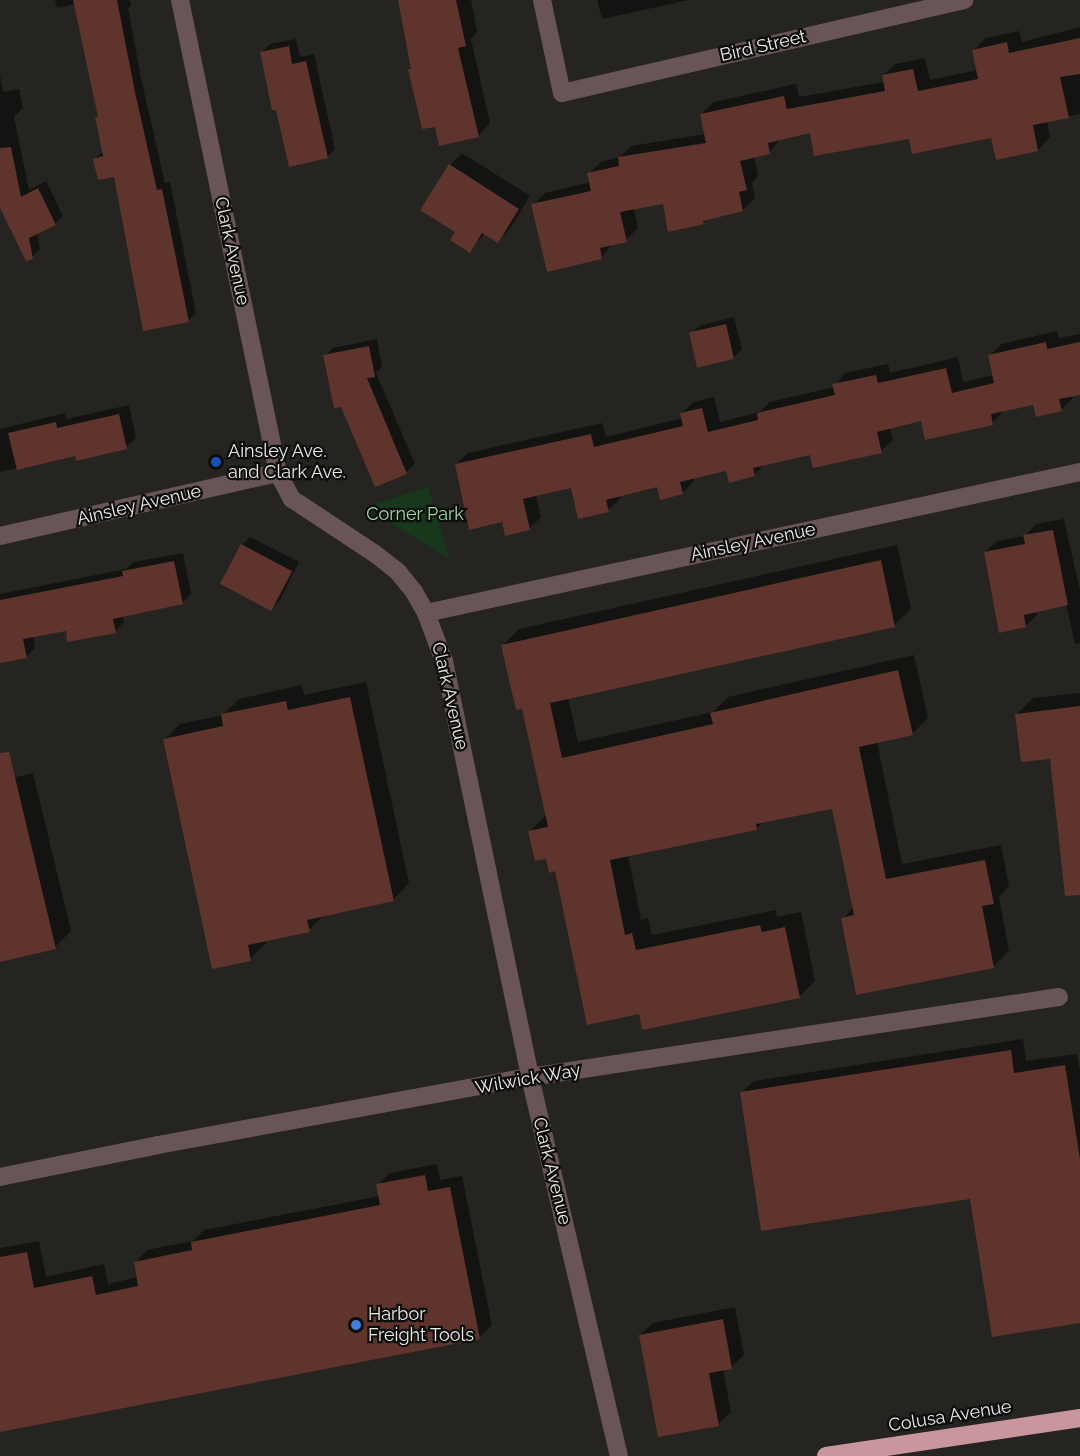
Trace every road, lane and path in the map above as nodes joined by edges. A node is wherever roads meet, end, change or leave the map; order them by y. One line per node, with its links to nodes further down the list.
1 (180, 0): 5 (street, Clark Avenue)
2 (542, 0): 3 (street, Bird Street)
3 (964, 0)
4 (1080, 472): 7 (street, Ainsley Avenue)
5 (278, 473): 6 (street, Ainsley Avenue); 7 (street, Clark Avenue)
6 (0, 536)
7 (426, 613): 9 (street, Clark Avenue)
8 (1059, 997): 9 (street, Wilwick Way)
9 (530, 1077): 10 (street, Wilwick Way); 12 (street, Clark Avenue)
10 (0, 1177)
11 (1080, 1418): 13 (highway, Colusa Avenue)
12 (619, 1456)
13 (826, 1456)

